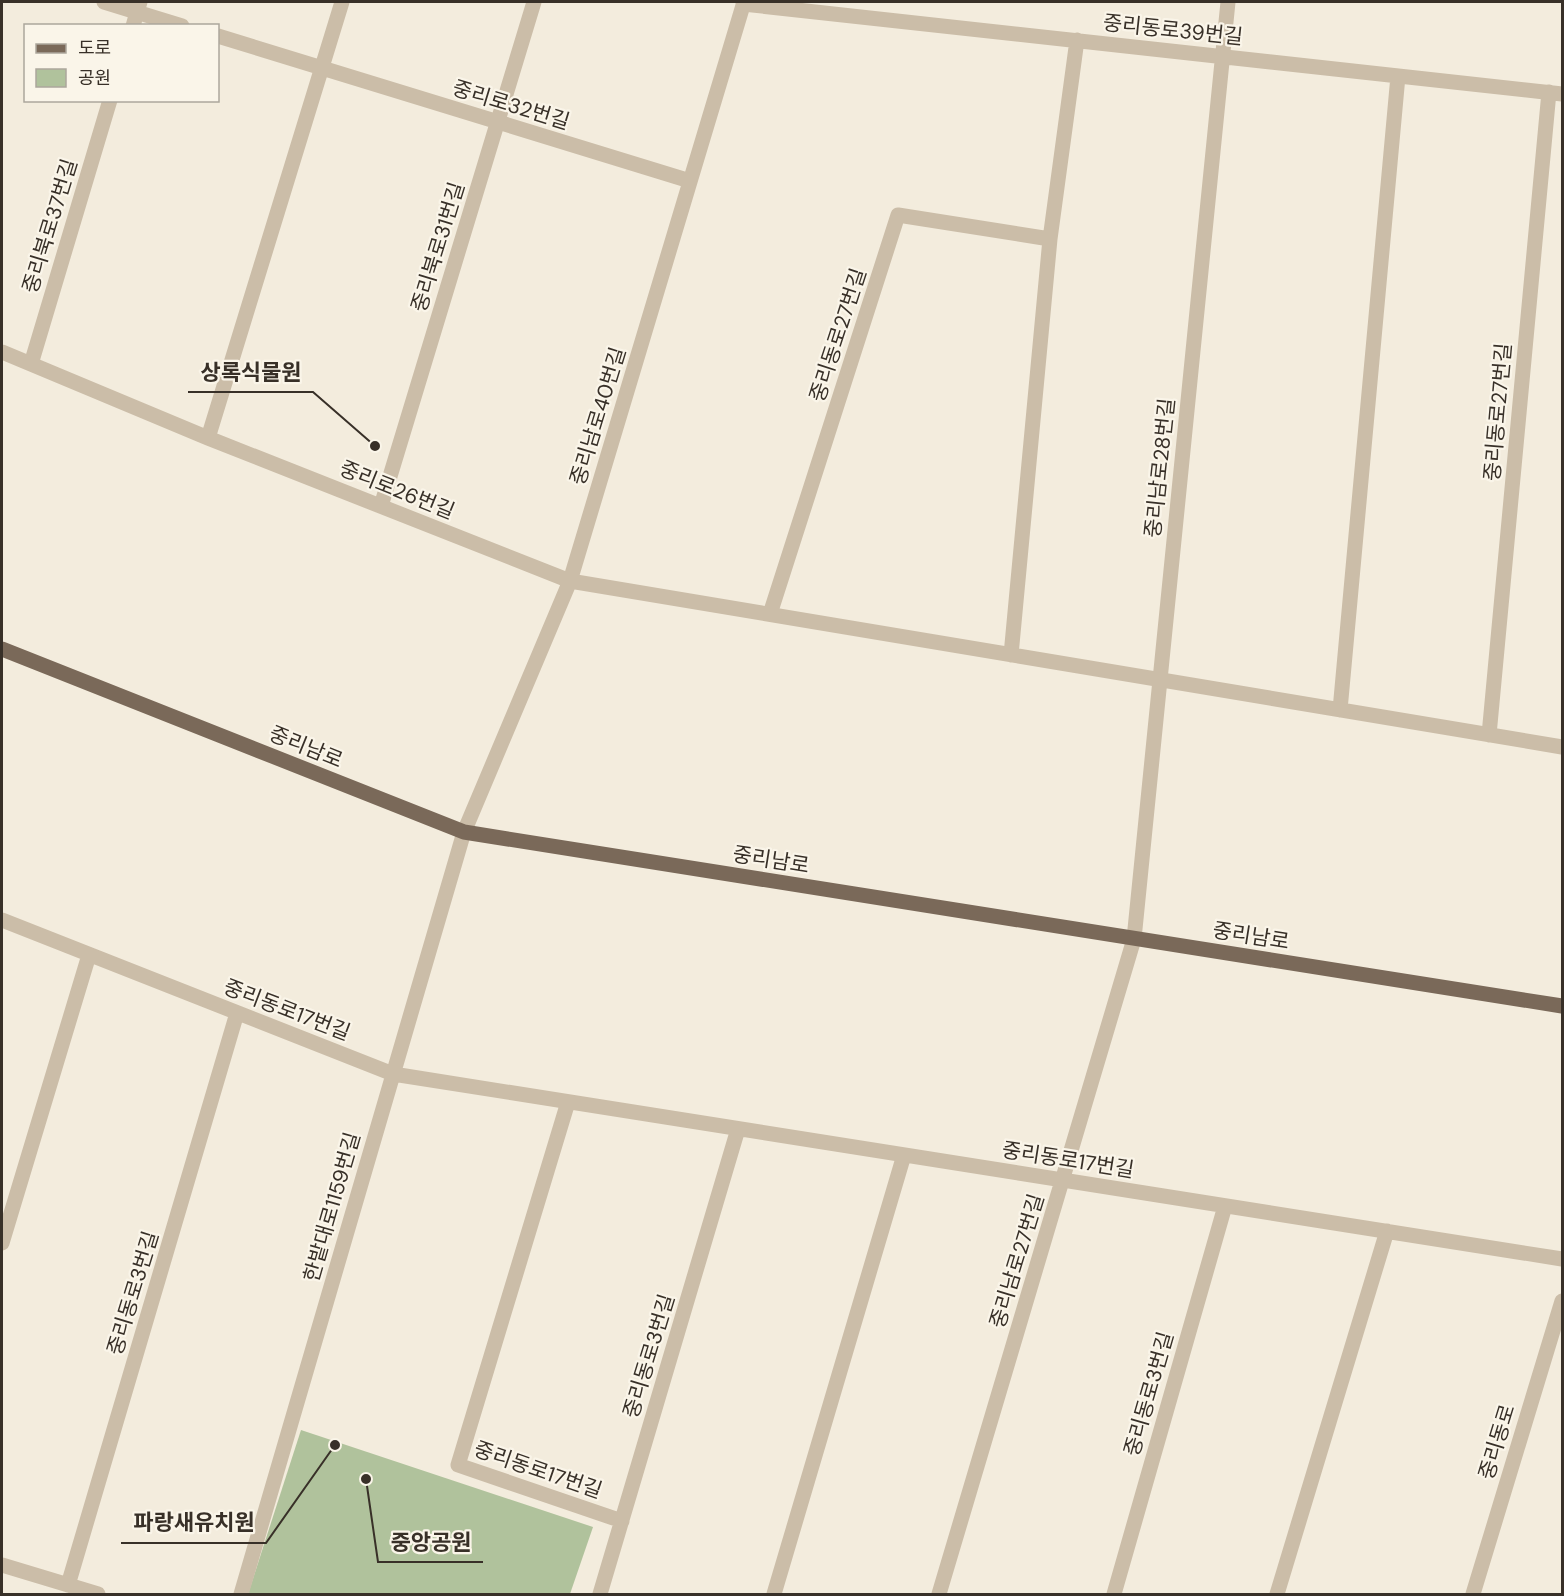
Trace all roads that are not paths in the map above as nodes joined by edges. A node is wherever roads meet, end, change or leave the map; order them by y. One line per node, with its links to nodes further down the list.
1 (104, 2): 6 (street)
2 (342, 2): 11 (street)
3 (534, 2): 15 (street, 중리북로31번길)
4 (1228, 2): 10 (street, 중리남로28번길)
5 (743, 3): 9 (street, 중리동로39번길); 16 (street, 중리남로40번길)
6 (137, 13): 7 (street)
7 (175, 24)
8 (219, 36): 11 (street, 중리로32번길)
9 (1077, 40): 10 (street, 중리동로39번길); 17 (street)
10 (1222, 56): 12 (street, 중리동로39번길); 26 (street, 중리남로28번길)
11 (320, 68): 15 (street, 중리로32번길); 20 (street)
12 (1398, 76): 13 (street, 중리동로39번길); 27 (street)
13 (1556, 93): 28 (street, 중리동로27번길)
14 (109, 102): 19 (street, 중리북로37번길)
15 (498, 123): 16 (street, 중리로32번길); 21 (street, 중리북로31번길)
16 (690, 181): 22 (street, 중리남로40번길)
17 (1050, 239): 23 (street, 중리동로27번길); 25 (street)
18 (2, 352): 19 (street, 중리로26번길)
19 (30, 364): 20 (street, 중리로26번길)
20 (208, 438): 21 (street, 중리로26번길)
21 (381, 506): 22 (street, 중리로26번길)
22 (570, 581): 23 (street); 30 (street, 중리남로40번길)
23 (770, 614): 25 (street)
24 (2, 649): 30 (main road, 중리남로)
25 (1011, 655): 26 (street)
26 (1160, 680): 27 (street); 32 (street, 중리남로28번길)
27 (1340, 710): 28 (street)
28 (1489, 735): 29 (street)
29 (1563, 747)
30 (464, 832): 32 (main road, 중리남로); 36 (street, 한밭대로1159번길)
31 (2, 920): 33 (street, 중리동로17번길)
32 (1134, 939): 34 (main road, 중리남로); 40 (street, 중리남로27번길)
33 (89, 954): 35 (street, 중리동로17번길); 43 (street)
34 (1563, 1006)
35 (237, 1013): 36 (street, 중리동로17번길); 48 (street, 중리동로3번길)
36 (393, 1074): 37 (street, 중리동로17번길); 50 (street, 한밭대로1159번길)
37 (568, 1102): 38 (street, 중리동로17번길); 46 (street, 중리동로17번길)
38 (738, 1129): 39 (street, 중리동로17번길); 46 (street, 중리동로3번길)
39 (904, 1155): 40 (street, 중리동로17번길); 52 (street)
40 (1062, 1180): 41 (street, 중리동로17번길); 53 (street, 중리남로27번길)
41 (1225, 1206): 42 (street, 중리동로17번길); 54 (street, 중리동로3번길)
42 (1387, 1231): 44 (street, 중리동로17번길); 55 (street)
43 (2, 1243)
44 (1563, 1259)
45 (1563, 1301): 56 (street, 중리동로)
46 (622, 1521): 51 (street, 중리동로3번길)
47 (2, 1565): 48 (street)
48 (68, 1585): 49 (street)
49 (98, 1594)
50 (241, 1594)
51 (600, 1594)
52 (774, 1594)
53 (939, 1594)
54 (1114, 1594)
55 (1277, 1594)
56 (1473, 1594)

